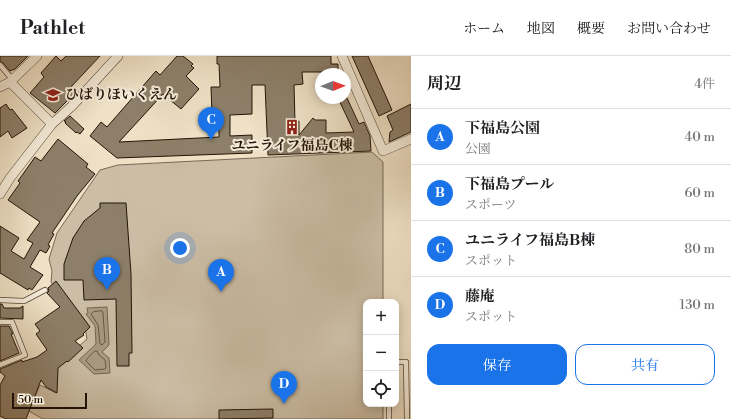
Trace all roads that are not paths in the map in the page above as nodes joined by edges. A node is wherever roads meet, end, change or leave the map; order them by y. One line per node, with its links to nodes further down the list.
1 (37, 56): 5 (street)
2 (118, 56): 7 (street)
3 (342, 56): 8 (street)
4 (0, 65): 5 (lane)
5 (11, 80): 6 (street); 7 (street)
6 (0, 87)
7 (52, 124): 9 (street)
8 (411, 139)
9 (0, 194)
10 (45, 290): 11 (lane)
11 (0, 300)
12 (0, 322): 14 (lane)
13 (399, 362): 17 (lane)
14 (0, 365)
15 (389, 407): 16 (lane)
16 (389, 419)
17 (407, 419)

